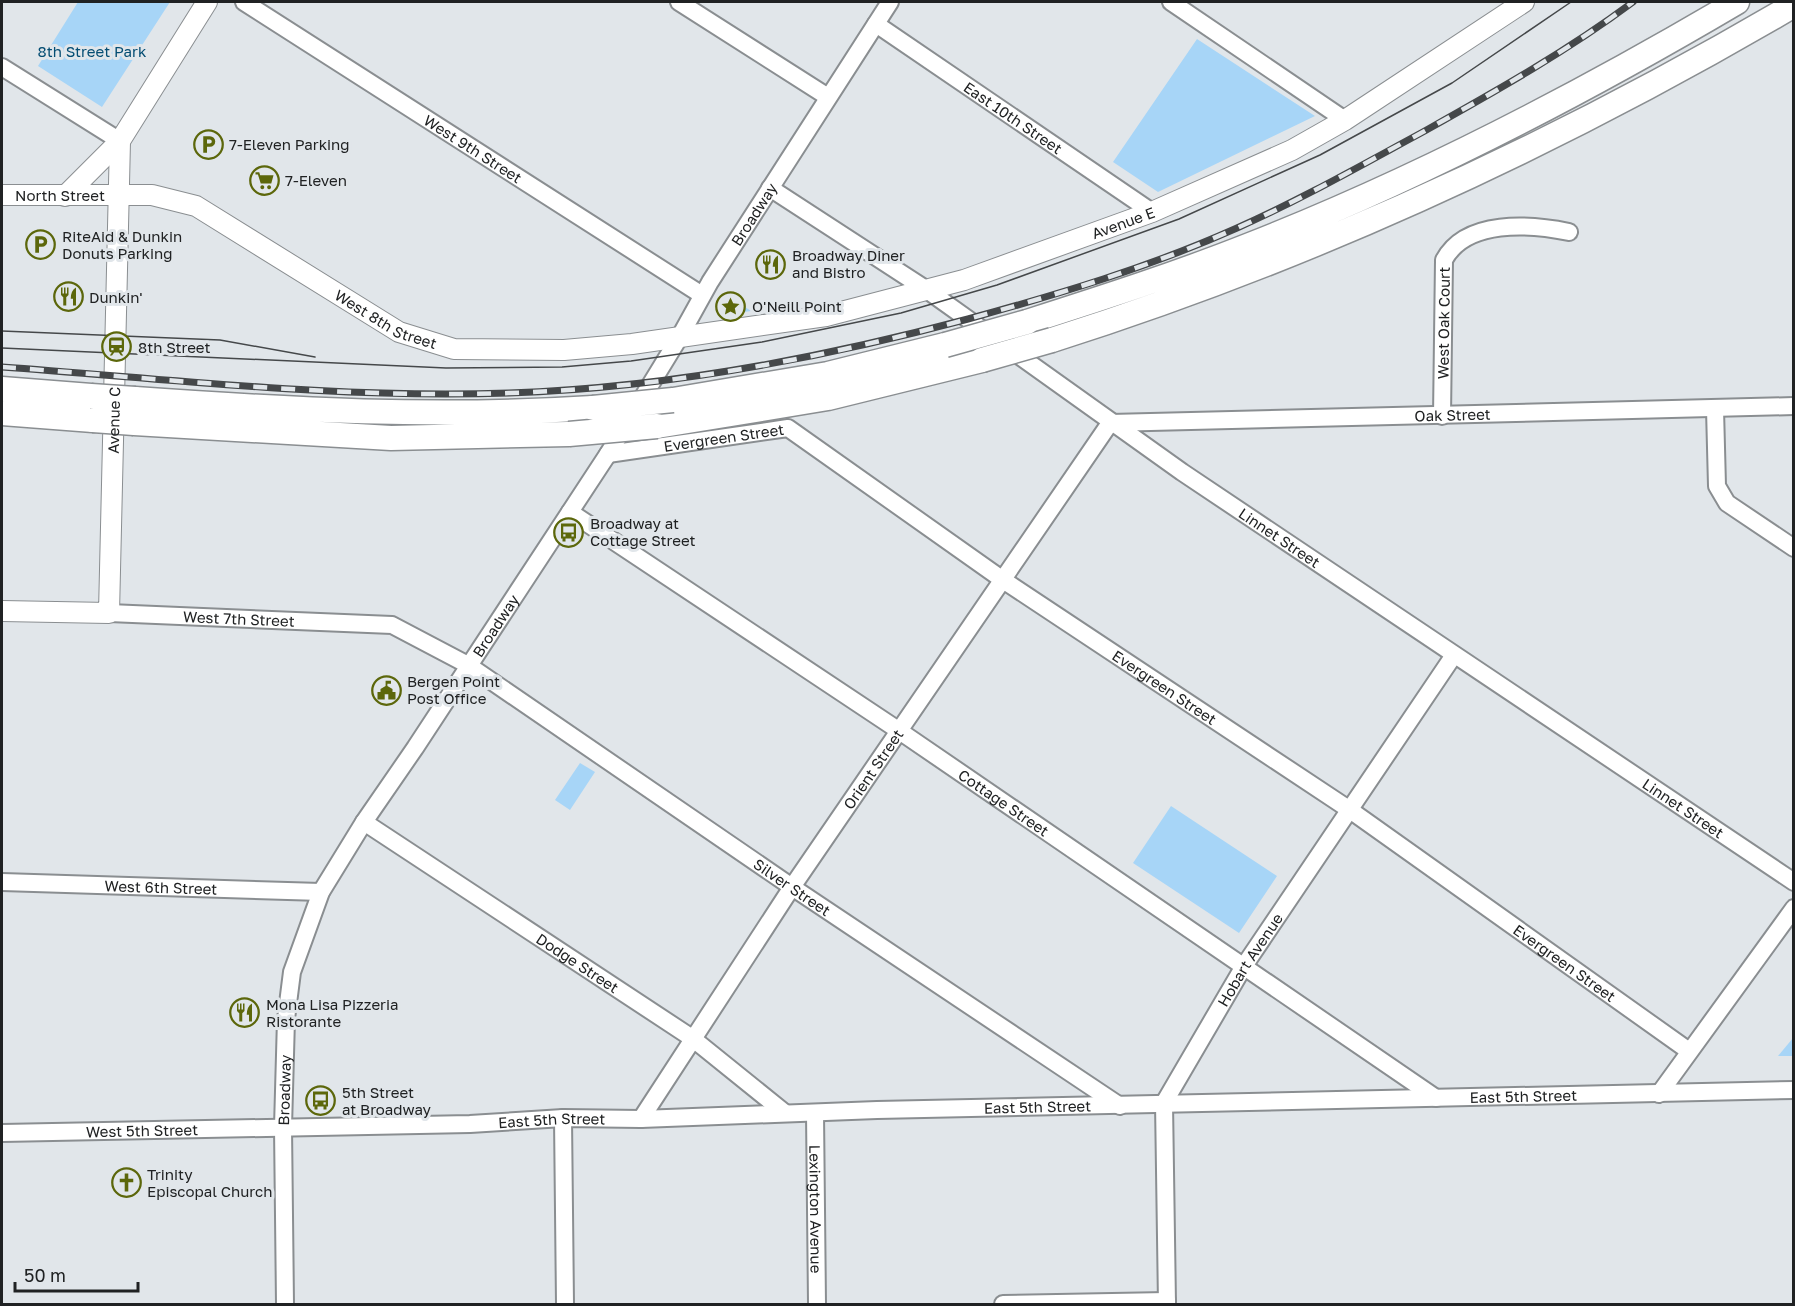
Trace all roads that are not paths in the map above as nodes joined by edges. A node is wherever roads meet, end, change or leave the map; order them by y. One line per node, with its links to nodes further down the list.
1 (207, 2): 13 (main road, Avenue C)
2 (244, 2): 21 (street, West 9th Street)
3 (679, 2): 11 (street)
4 (890, 2): 9 (street, Broadway)
5 (1171, 2): 12 (street)
6 (1524, 2): 12 (main road, Avenue E)
7 (1737, 2): 27 (highway, bridge)
8 (1794, 5): 27 (highway, bridge)
9 (876, 24): 11 (street, Broadway); 18 (street, East 10th Street)
10 (2, 67): 13 (street)
11 (828, 97): 14 (street, Broadway)
12 (1345, 120): 18 (main road, Avenue E)
13 (120, 141): 16 (main road); 17 (main road, Avenue C)
14 (770, 188): 20 (street, Linnet Street); 21 (street, Broadway)
15 (2, 195): 16 (main road, North Street)
16 (65, 196): 17 (main road, North Street)
17 (120, 196): 22 (main road, West 8th Street); 36 (main road, Avenue C)
18 (1152, 212): 20 (main road, Avenue E)
19 (1569, 232): 29 (street, West Oak Court)
20 (927, 290): 22 (main road, Avenue E); 30 (street, Linnet Street)
21 (702, 295): 22 (street, Broadway)
22 (679, 338): 31 (street, Broadway)
23 (2, 390): 25 (highway)
24 (1794, 406): 26 (street, Oak Street)
25 (92, 408): 27 (highway, bridge); 28 (highway)
26 (1715, 409): 29 (street, Oak Street); 33 (street)
27 (134, 411)
28 (2, 412)
29 (1442, 416): 30 (street, Oak Street)
30 (1110, 423): 34 (street, Orient Street); 37 (street, Linnet Street)
31 (608, 454): 32 (street, Broadway); 34 (street, Evergreen Street)
32 (570, 512): 38 (street, Broadway); 39 (street, Cottage Street)
33 (1794, 548)
34 (1003, 580): 39 (street, Orient Street); 40 (street, Evergreen Street)
35 (2, 611): 36 (main road, West 7th Street)
36 (109, 613): 38 (street, West 7th Street)
37 (1454, 655): 40 (street, Hobart Avenue); 43 (street, Linnet Street)
38 (468, 665): 41 (street, Broadway); 44 (street, Silver Street)
39 (898, 730): 44 (street, Orient Street); 47 (street, Cottage Street)
40 (1350, 810): 47 (street, Hobart Avenue); 49 (street, Evergreen Street)
41 (364, 822): 45 (street, Broadway); 48 (street, Dodge Street)
42 (2, 882): 45 (street, West 6th Street)
43 (1794, 882)
44 (792, 887): 48 (street, Orient Street); 54 (street, Silver Street)
45 (321, 892): 59 (street, Broadway)
46 (1794, 908): 49 (street)
47 (1244, 966): 52 (street, Cottage Street); 53 (street, Hobart Avenue)
48 (692, 1038): 55 (street, Dodge Street); 58 (street, Orient Street)
49 (1689, 1051): 51 (street)
50 (1794, 1089): 51 (street, East 5th Street)
51 (1659, 1094): 52 (street, East 5th Street)
52 (1436, 1098): 53 (street, East 5th Street)
53 (1164, 1103): 54 (street, East 5th Street); 61 (street)
54 (1120, 1106): 56 (street, East 5th Street)
55 (784, 1113): 56 (street, East 5th Street); 58 (street, East 5th Street)
56 (815, 1113): 64 (street, Lexington Avenue)
57 (563, 1119): 58 (street, East 5th Street); 59 (street, East 5th Street); 63 (street)
58 (640, 1119)
59 (282, 1127): 60 (street, West 5th Street); 62 (street, Broadway)
60 (2, 1133)
61 (1167, 1303): 65 (street)
62 (285, 1305)
63 (565, 1305)
64 (817, 1305)
65 (1003, 1305)

